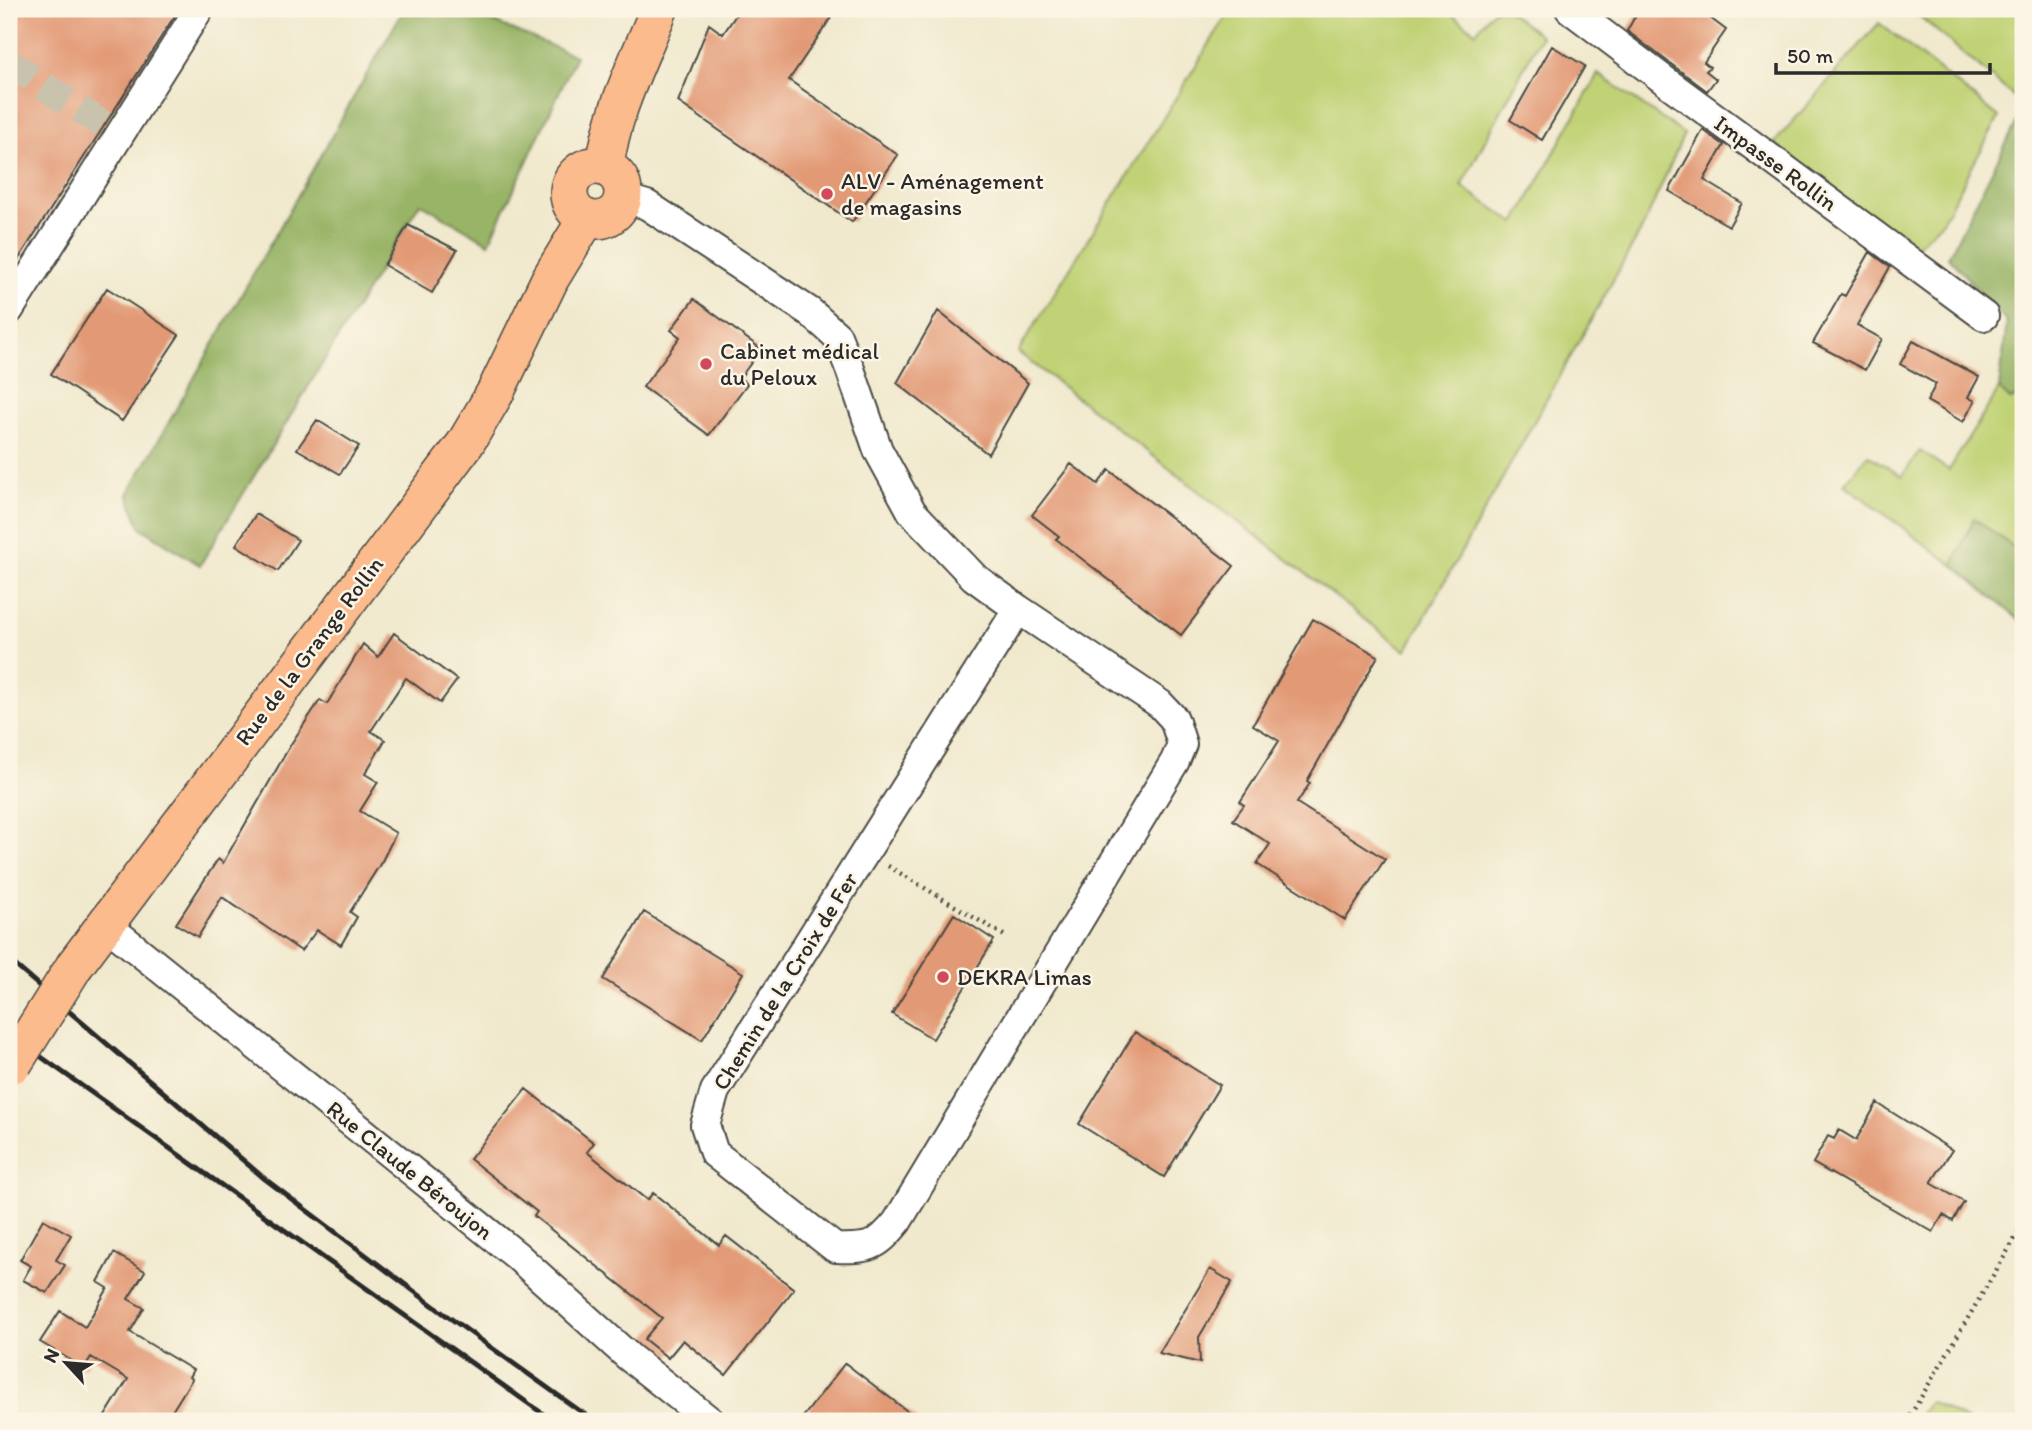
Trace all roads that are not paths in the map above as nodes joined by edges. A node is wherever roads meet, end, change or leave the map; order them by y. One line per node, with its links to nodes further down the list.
1 (199, 9): 7 (street)
2 (659, 9): 4 (main road)
3 (1570, 9): 8 (street, Impasse Rollin)
4 (605, 167): 5 (main road); 6 (main road)
5 (623, 198): 6 (main road); 9 (street, Chemin de la Croix de Fer)
6 (587, 218): 10 (main road, Rue de la Grange Rollin)
7 (9, 310)
8 (1984, 316)
9 (1018, 609): 9 (street, Chemin de la Croix de Fer)
10 (106, 924): 11 (main road, Rue de la Grange Rollin, bridge); 12 (street, Rue Claude Béroujon)
11 (11, 1067)
12 (710, 1421)

